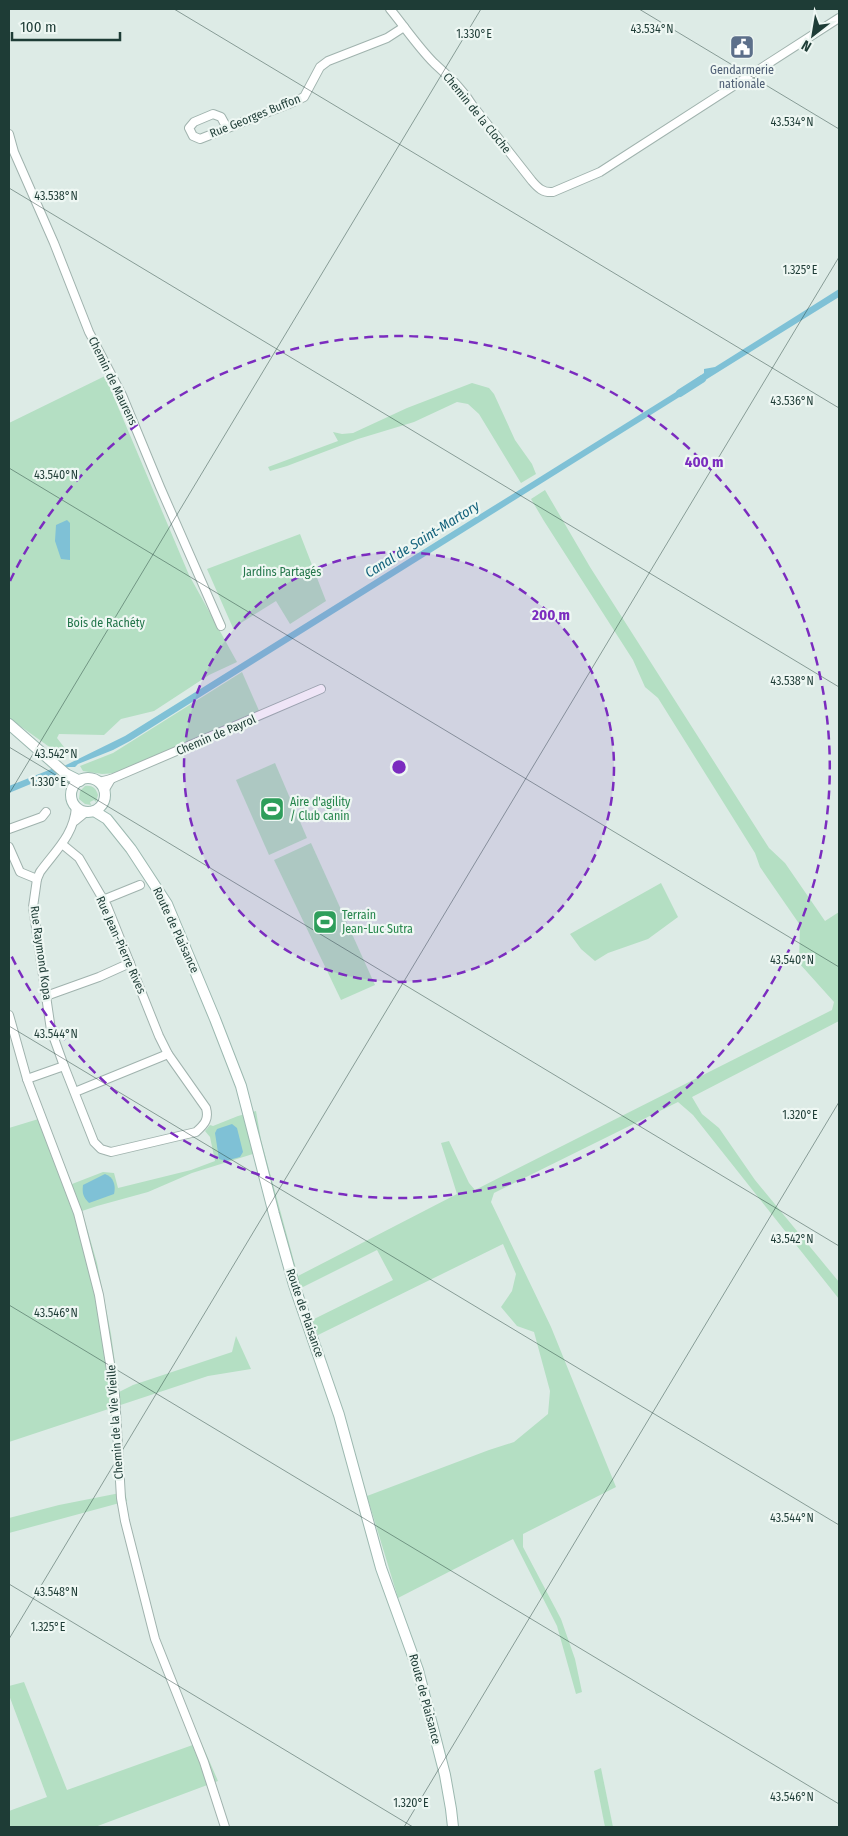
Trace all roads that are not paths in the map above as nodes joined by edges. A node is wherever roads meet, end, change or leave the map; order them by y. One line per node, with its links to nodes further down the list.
1 (390, 9): 3 (street, Chemin de la Cloche)
2 (839, 18): 3 (street, Chemin de la Cloche)
3 (404, 27): 4 (street, Rue Georges Buffon)
4 (226, 128): 4 (street, Rue Georges Buffon)
5 (9, 134): 6 (street, Chemin de Maurens)
6 (221, 626)
7 (321, 689): 10 (street, Chemin de Payrol)
8 (9, 724): 9 (main road)
9 (77, 784): 10 (main road); 11 (main road)
10 (102, 786): 11 (main road)
11 (90, 808): 14 (street, Rue Raymond Kopa); 29 (main road, Route de Plaisance)
12 (46, 812): 13 (street)
13 (9, 829)
14 (62, 844): 16 (street, Rue Raymond Kopa); 18 (street, Rue Jean-Pierre Rives)
15 (9, 846): 16 (street)
16 (37, 879): 20 (street, Rue Raymond Kopa)
17 (140, 885): 18 (street)
18 (103, 900): 19 (street, Rue Jean-Pierre Rives)
19 (130, 963): 20 (street); 24 (street, Rue Jean-Pierre Rives)
20 (46, 996): 25 (street, Rue Raymond Kopa)
21 (9, 1015): 22 (street, Chemin de la Vie Vieille)
22 (17, 1045): 23 (street); 26 (street, Chemin de la Vie Vieille)
23 (9, 1049)
24 (168, 1054): 27 (street); 27 (street, Rue Jean-Pierre Rives)
25 (64, 1066): 26 (street); 27 (street, Rue Raymond Kopa)
26 (26, 1079): 28 (street, Chemin de la Vie Vieille)
27 (75, 1092)
28 (225, 1827)
29 (453, 1827)

